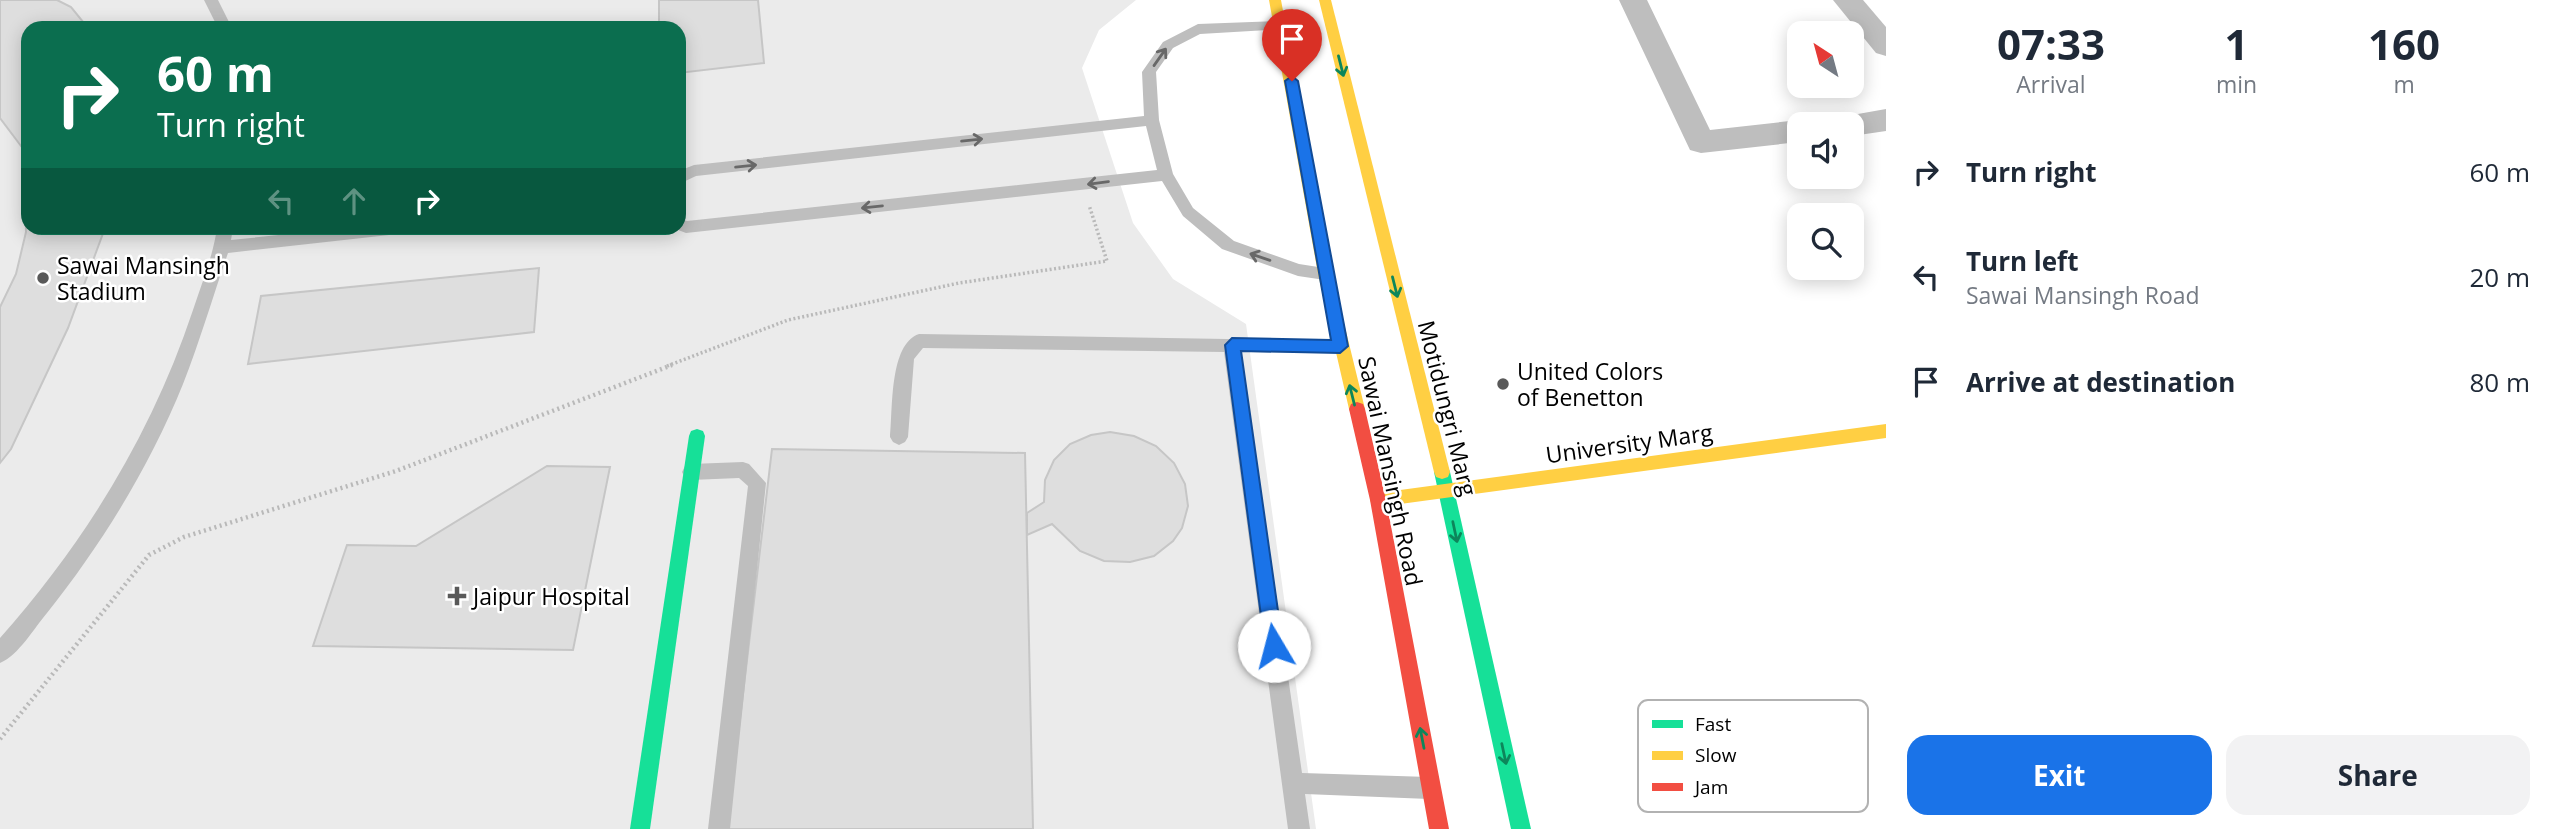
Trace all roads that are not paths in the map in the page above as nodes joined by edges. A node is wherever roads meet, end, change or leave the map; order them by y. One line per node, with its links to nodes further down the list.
1 (211, 0): 6 (lane)
2 (1275, 0): 7 (main road, Sawai Mansingh Road)
3 (1325, 0): 26 (main road, Motidungri Marg, one-way to 26)
4 (1633, 0): 12 (street)
5 (1847, 0): 8 (street)
6 (222, 21)
7 (1282, 26): 9 (lane, one-way to 7); 19 (main road, Sawai Mansingh Road)
8 (1886, 46)
9 (1152, 120): 13 (lane, one-way to 9); 14 (lane)
10 (1886, 120): 11 (street)
11 (1864, 123)
12 (1787, 132)
13 (686, 175)
14 (1166, 175): 15 (lane, one-way to 15); 19 (lane, one-way to 14)
15 (686, 227)
16 (224, 235): 18 (lane)
17 (333, 235): 18 (lane)
18 (222, 247): 28 (lane)
19 (1325, 274): 21 (main road, Sawai Mansingh Road)
20 (1232, 345): 21 (lane); 24 (lane); 29 (lane)
21 (1340, 346): 27 (main road, Sawai Mansingh Road, one-way to 21)
22 (1886, 431): 26 (main road, University Marg)
23 (697, 436): 25 (main road)
24 (899, 437)
25 (691, 472): 31 (main road); 32 (lane)
26 (1447, 493): 27 (main road, University Marg); 35 (main road, Motidungri Marg, one-way to 35)
27 (1378, 500): 30 (main road, Sawai Mansingh Road, one-way to 27)
28 (0, 653)
29 (1293, 783): 30 (lane); 33 (lane)
30 (1432, 788): 34 (main road, Sawai Mansingh Road)
31 (640, 829)
32 (719, 829)
33 (1299, 829)
34 (1439, 829)
35 (1521, 829)

